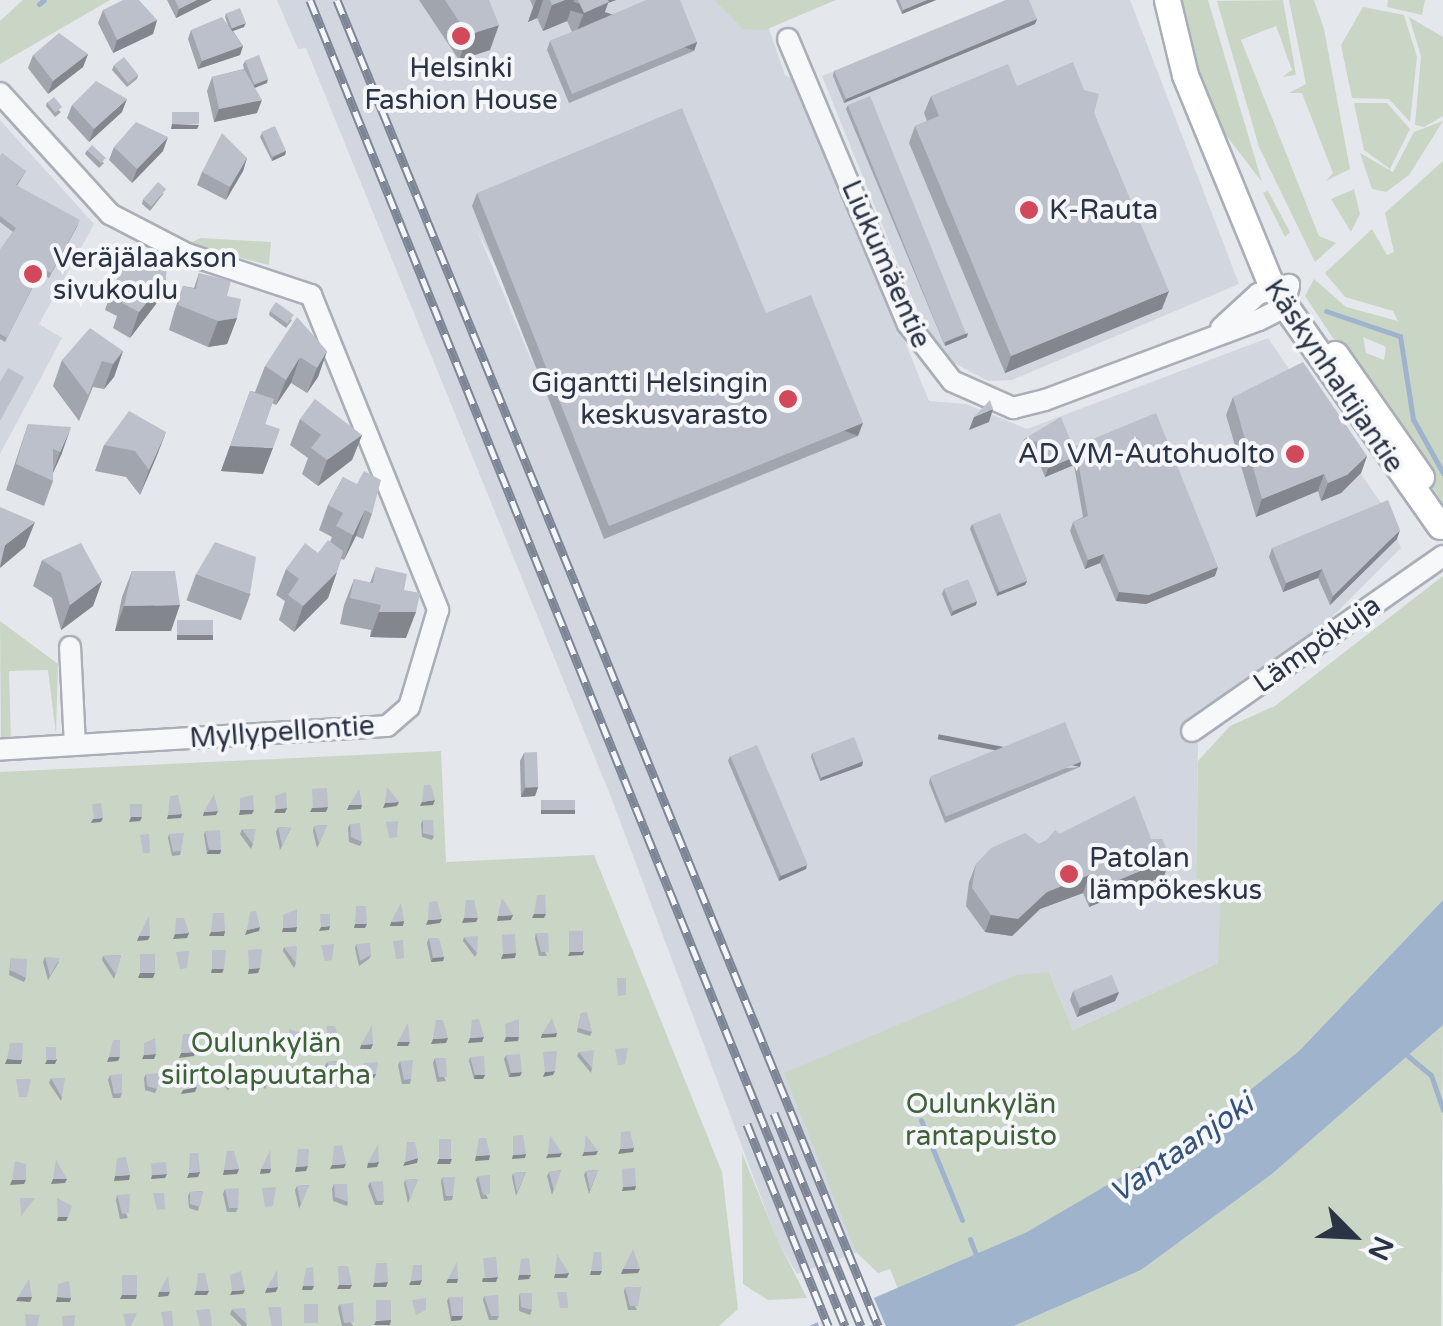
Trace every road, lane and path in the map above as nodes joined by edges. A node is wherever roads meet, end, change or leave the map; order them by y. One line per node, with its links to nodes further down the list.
1 (1168, 0): 4 (main road, Käskynhaltijantie)
2 (788, 38): 4 (street, Liukumäentie)
3 (0, 93): 9 (street, Myllypellontie)
4 (1282, 293): 5 (main road, Käskynhaltijantie)
5 (1442, 529)
6 (1443, 556): 8 (street, Lämpökuja)
7 (70, 647): 9 (street)
8 (1192, 731)
9 (75, 745): 10 (street, Myllypellontie)
10 (0, 750)

